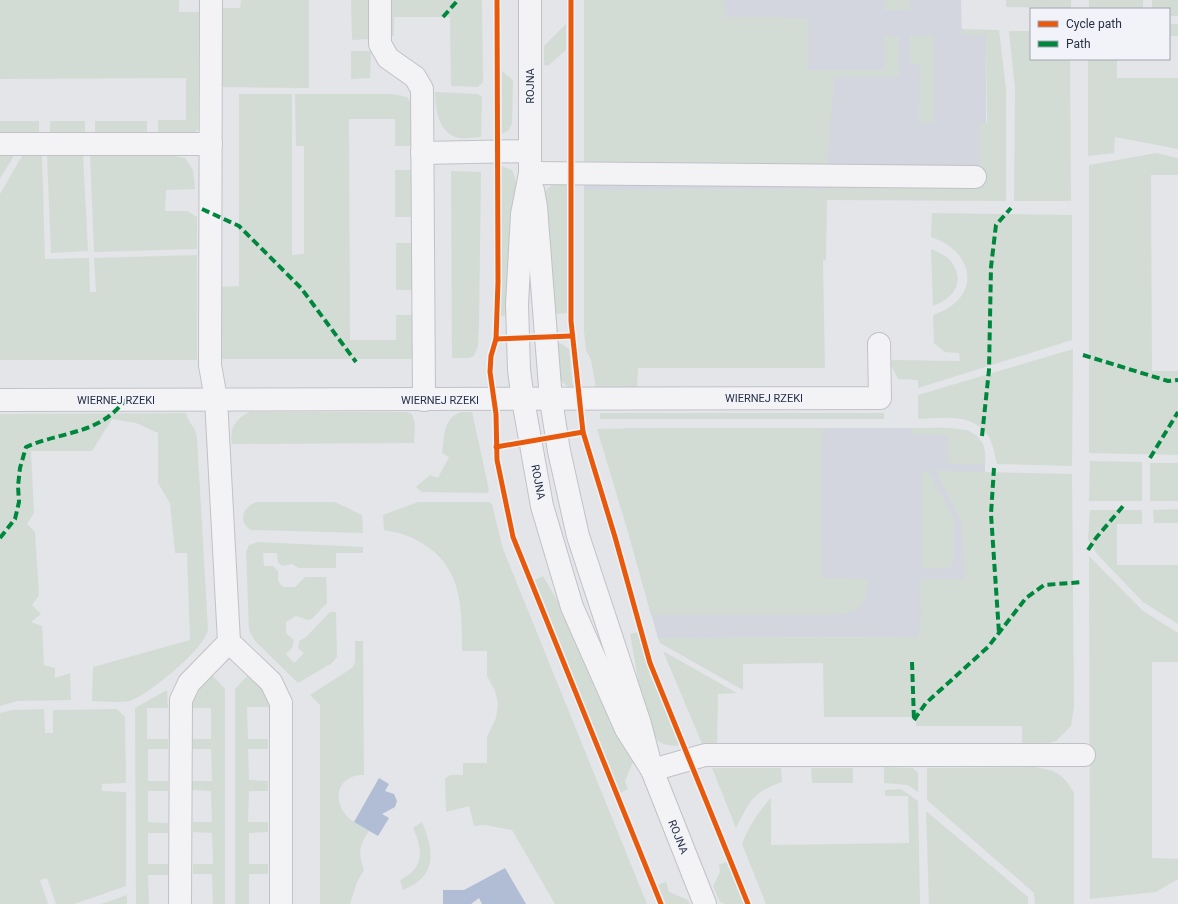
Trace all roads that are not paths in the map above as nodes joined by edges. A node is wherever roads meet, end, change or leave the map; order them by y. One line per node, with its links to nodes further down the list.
1 (211, 0): 5 (street)
2 (380, 0): 7 (street)
3 (530, 0): 6 (street, ROJNA)
4 (0, 144): 5 (street)
5 (211, 144): 11 (street)
6 (530, 151): 7 (street); 8 (street, ROJNA)
7 (422, 153): 13 (street)
8 (530, 173): 9 (street); 14 (street, ROJNA); 15 (street, ROJNA)
9 (975, 177)
10 (879, 344): 15 (street, WIERNEJ RZEKI)
11 (216, 399): 12 (street, WIERNEJ RZEKI); 13 (street, WIERNEJ RZEKI); 16 (street)
12 (0, 400)
13 (424, 400): 14 (street, WIERNEJ RZEKI)
14 (523, 400): 15 (street, WIERNEJ RZEKI); 18 (street, ROJNA)
15 (551, 400): 18 (street, ROJNA)
16 (229, 642): 19 (street); 20 (street)
17 (1084, 755): 18 (street)
18 (652, 770): 21 (street, ROJNA)
19 (180, 904)
20 (281, 904)
21 (705, 904)

